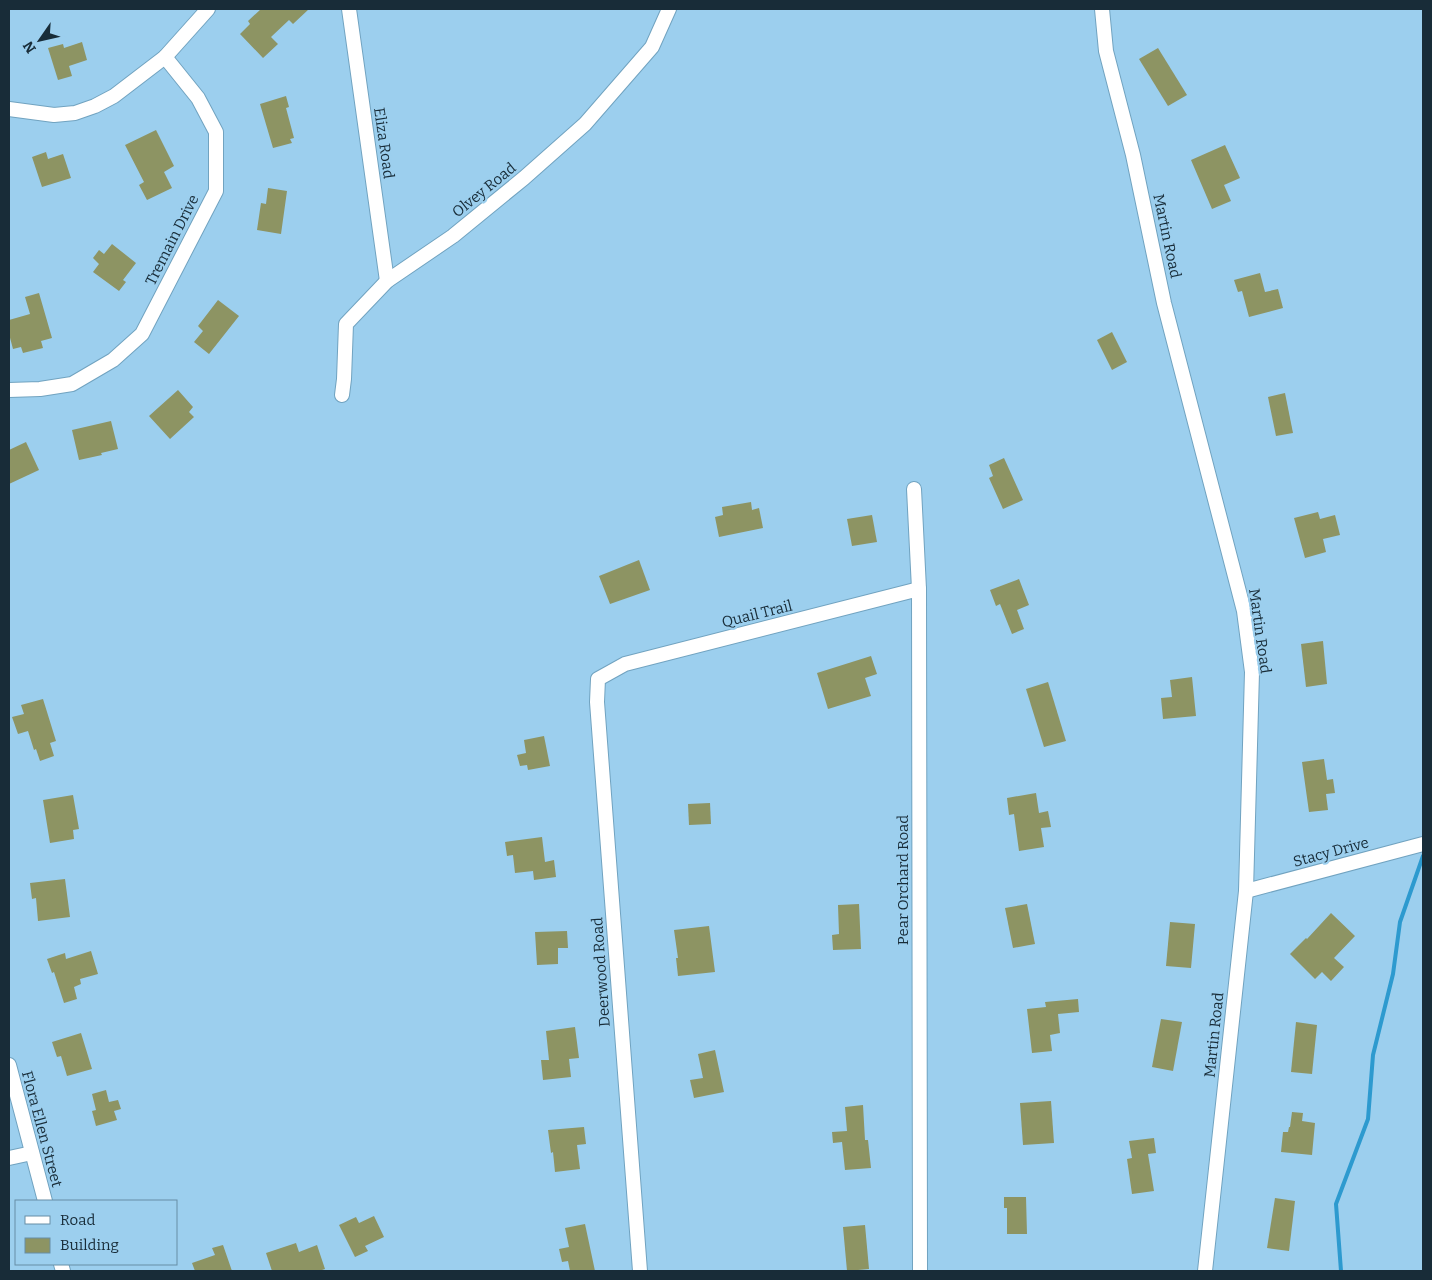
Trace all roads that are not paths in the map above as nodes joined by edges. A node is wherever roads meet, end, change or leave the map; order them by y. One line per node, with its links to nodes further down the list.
1 (208, 9): 5 (street)
2 (349, 9): 7 (street, Eliza Road)
3 (669, 9): 7 (street, Olvey Road)
4 (1102, 9): 14 (street, Martin Road)
5 (166, 58): 6 (street); 8 (street, Tremain Drive)
6 (9, 109)
7 (387, 281): 9 (street, Olvey Road)
8 (9, 390)
9 (342, 395)
10 (914, 489): 11 (street, Pear Orchard Road)
11 (920, 589): 12 (street, Quail Trail); 20 (street, Pear Orchard Road)
12 (605, 675): 19 (street, Deerwood Road)
13 (1423, 844): 14 (street, Stacy Drive)
14 (1246, 891): 21 (street, Martin Road)
15 (9, 1065): 16 (street, Flora Ellen Street)
16 (32, 1153): 17 (street); 18 (street, Flora Ellen Street)
17 (9, 1158)
18 (45, 1200)
19 (640, 1271)
20 (920, 1271)
21 (1205, 1271)

